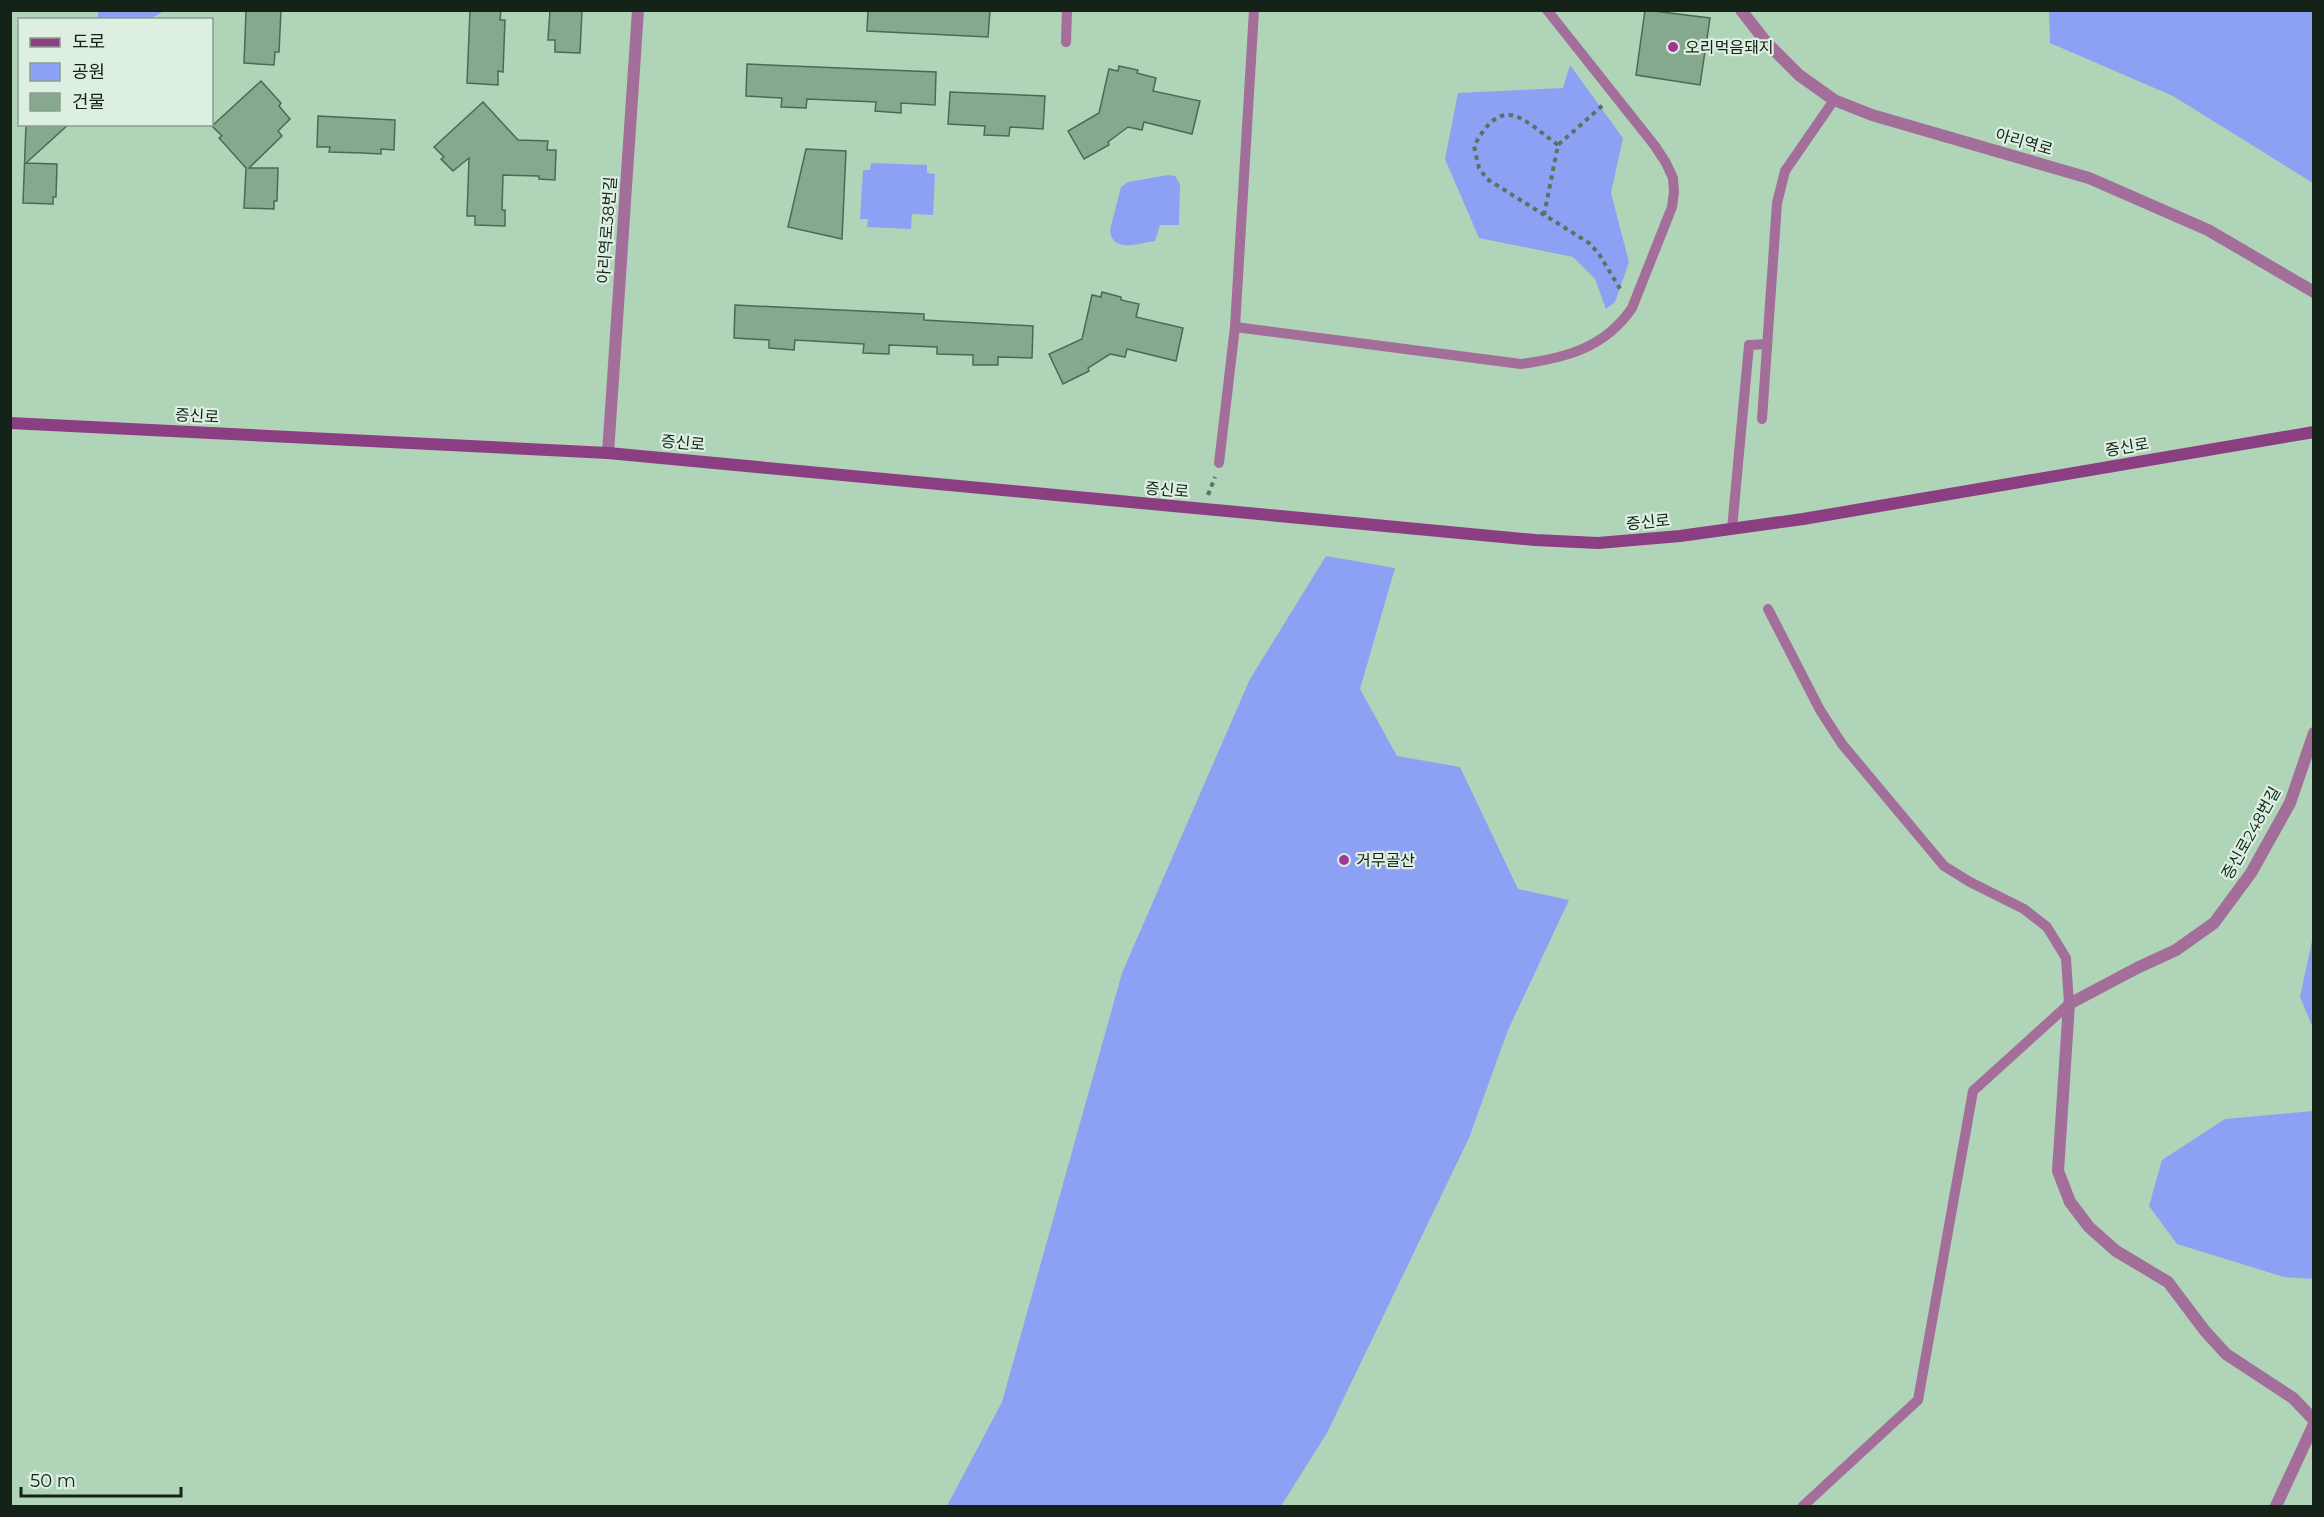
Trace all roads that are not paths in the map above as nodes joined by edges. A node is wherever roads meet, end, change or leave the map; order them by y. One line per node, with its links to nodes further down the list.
1 (638, 10): 14 (street, 아리역로38번길)
2 (1067, 10): 6 (lane)
3 (1254, 10): 9 (lane)
4 (1547, 10): 9 (lane)
5 (1741, 10): 7 (street, 아리역로)
6 (1066, 42)
7 (1834, 100): 8 (street, 아리역로); 10 (lane)
8 (2313, 292)
9 (1235, 327): 15 (lane)
10 (1767, 344): 11 (lane); 16 (lane)
11 (1762, 419)
12 (10, 423): 14 (street, 증신로)
13 (2313, 432): 16 (street, 증신로)
14 (608, 453): 16 (street, 증신로)
15 (1219, 463)
16 (1732, 529)
17 (1768, 609): 19 (lane)
18 (2313, 733): 19 (street, 증신로248번길)
19 (2069, 1004): 20 (street); 21 (lane)
20 (2313, 1422): 22 (street)
21 (1803, 1506)
22 (2276, 1506)

